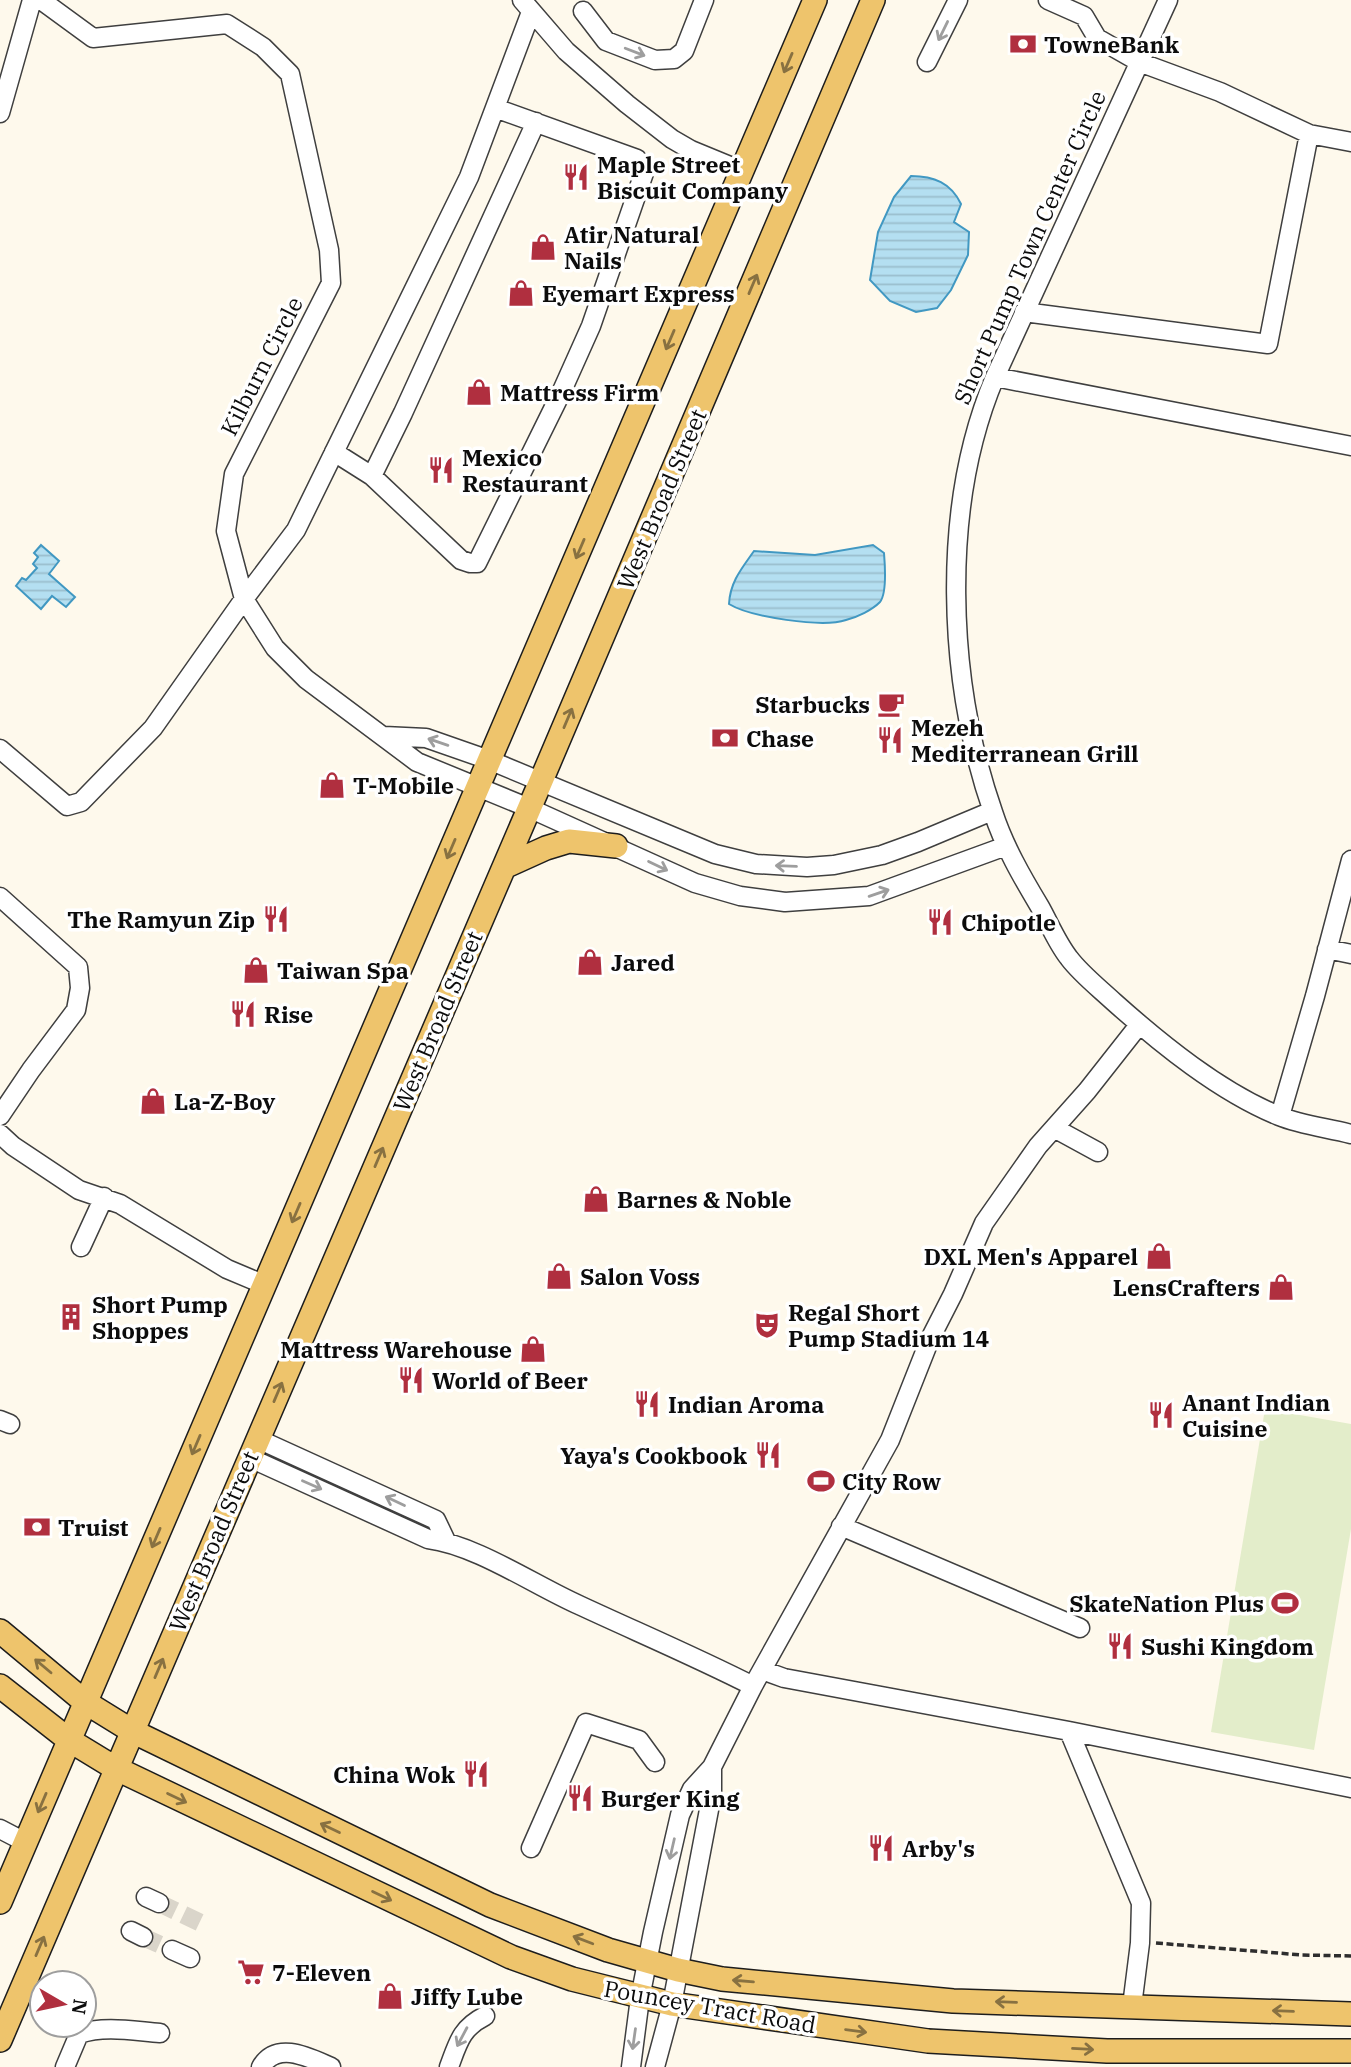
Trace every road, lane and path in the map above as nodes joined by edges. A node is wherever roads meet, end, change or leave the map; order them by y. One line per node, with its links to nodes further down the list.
1 (32, 0): 11 (street)
2 (41, 0): 25 (street, Kilburn Circle)
3 (704, 0): 10 (street, one-way to 3)
4 (815, 0): 19 (main road, one-way to 19)
5 (873, 0): 29 (main road, West Broad Street, one-way to 5)
6 (958, 0): 12 (street, one-way to 12)
7 (1048, 0): 13 (street)
8 (1168, 0): 13 (street, Short Pump Town Center Circle)
9 (527, 6): 14 (street); 19 (street)
10 (583, 11)
11 (8, 54): 15 (street)
12 (927, 62)
13 (1139, 62): 17 (street); 20 (street, Short Pump Town Center Circle)
14 (495, 108): 16 (street); 23 (street)
15 (0, 113)
16 (536, 122): 24 (street); 24 (street)
17 (1309, 134): 18 (street); 20 (street)
18 (1351, 142)
19 (742, 171): 28 (main road, one-way to 28)
20 (1024, 312): 21 (street, Short Pump Town Center Circle)
21 (995, 376): 22 (street); 32 (street, Short Pump Town Center Circle)
22 (1351, 446)
23 (334, 452): 24 (street); 25 (street)
24 (372, 476)
25 (244, 599): 26 (street); 27 (street)
26 (384, 736): 28 (street, one-way to 26); 30 (street)
27 (0, 749)
28 (489, 760): 29 (street); 30 (main road)
29 (541, 781): 31 (main road, West Broad Street); 32 (street, one-way to 29)
30 (478, 787): 31 (street); 49 (main road, one-way to 49)
31 (529, 808): 33 (street); 36 (main road, West Broad Street)
32 (992, 811): 34 (street, Short Pump Town Center Circle)
33 (616, 846): 34 (street, one-way to 34); 36 (main road)
34 (1006, 846): 40 (street, Short Pump Town Center Circle)
35 (1351, 860): 38 (street)
36 (504, 867): 50 (main road, West Broad Street, one-way to 36)
37 (0, 897): 41 (street)
38 (1327, 949): 39 (street); 42 (street)
39 (1351, 954)
40 (1139, 1025): 42 (street, Short Pump Town Center Circle); 43 (street)
41 (0, 1116)
42 (1280, 1116): 45 (street, Short Pump Town Center Circle)
43 (1054, 1128): 46 (street); 51 (street)
44 (0, 1134): 47 (street)
45 (1351, 1134)
46 (1098, 1152)
47 (104, 1197): 48 (street); 49 (street)
48 (81, 1247)
49 (265, 1285): 57 (main road, one-way to 57)
50 (254, 1448): 56 (street); 58 (main road, West Broad Street, one-way to 50)
51 (841, 1526): 52 (street); 54 (street)
52 (1080, 1628)
53 (0, 1631): 57 (main road, Pouncey Tract Road, one-way to 53)
54 (762, 1670): 56 (street); 59 (street)
55 (0, 1685): 60 (main road, Pouncey Tract Road)
56 (753, 1686): 62 (street)
57 (85, 1702): 58 (main road, Pouncey Tract Road); 60 (main road)
58 (132, 1731): 63 (main road, West Broad Street); 73 (main road, Pouncey Tract Road, one-way to 58)
59 (1069, 1731): 64 (street); 69 (street)
60 (68, 1740): 63 (main road, Pouncey Tract Road); 66 (main road, one-way to 66)
61 (654, 1762): 67 (street)
62 (712, 1767): 73 (street, one-way to 73); 74 (street)
63 (116, 1768): 75 (main road, Pouncey Tract Road, one-way to 75); 81 (main road, West Broad Street, one-way to 63)
64 (1351, 1788)
65 (0, 1829): 66 (street)
66 (25, 1842): 68 (main road)
67 (531, 1848)
68 (0, 1902)
69 (1140, 1942): 71 (path); 77 (street)
70 (172, 1950): 72 (street)
71 (1351, 1956)
72 (190, 1958)
73 (647, 1963): 74 (main road, Pouncey Tract Road); 75 (street)
74 (678, 1970): 76 (street); 77 (main road, Pouncey Tract Road, one-way to 74)
75 (640, 1998): 76 (main road, Pouncey Tract Road); 89 (street, one-way to 89)
76 (672, 2004): 83 (main road, Pouncey Tract Road, one-way to 83); 90 (street)
77 (1132, 2006): 78 (main road, Pouncey Tract Road, one-way to 77)
78 (1351, 2014)
79 (485, 2016): 88 (street, one-way to 88)
80 (160, 2034): 85 (street)
81 (0, 2040)
82 (1351, 2051): 84 (main road, Pouncey Tract Road)
83 (1122, 2058): 84 (main road, Pouncey Tract Road)
84 (1154, 2058)
85 (65, 2067)
86 (261, 2067): 87 (street)
87 (331, 2067)
88 (449, 2067)
89 (631, 2067)
90 (655, 2067)

